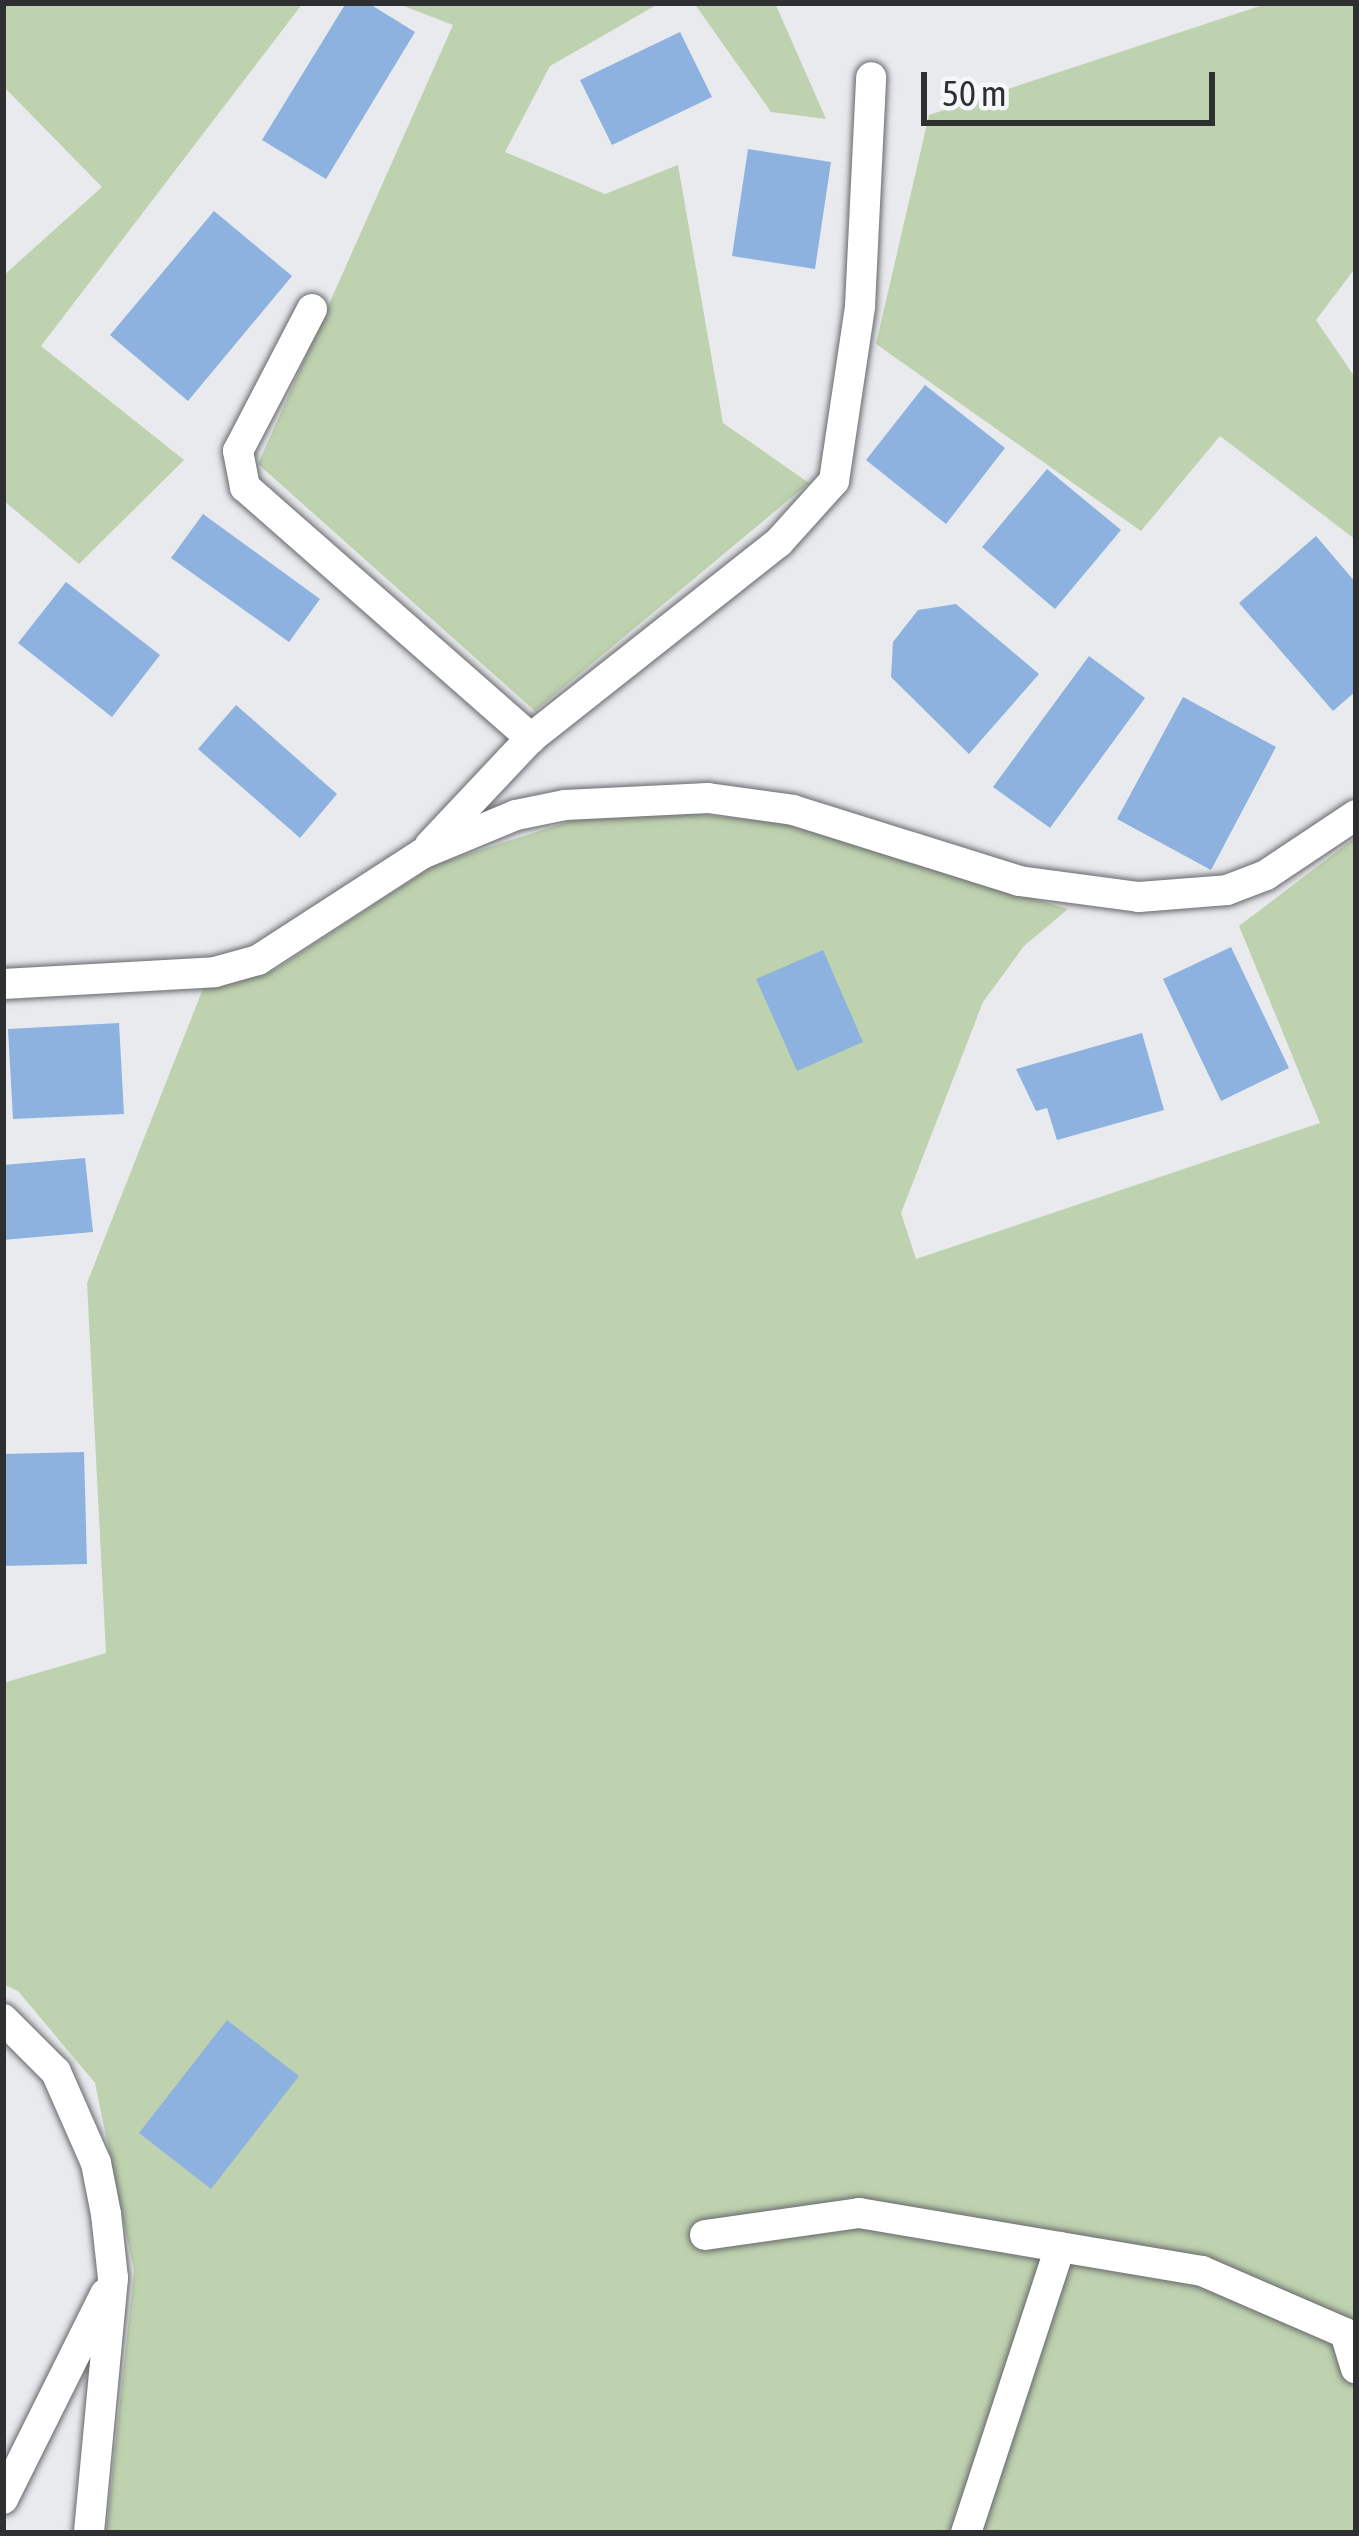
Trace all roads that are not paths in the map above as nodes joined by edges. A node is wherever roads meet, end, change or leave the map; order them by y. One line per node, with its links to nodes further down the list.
1 (871, 77): 3 (street)
2 (312, 309): 3 (street)
3 (531, 738): 5 (street)
4 (1356, 815): 5 (street)
5 (422, 854): 6 (street)
6 (3, 983)
7 (3, 2019): 10 (street)
8 (705, 2235): 9 (street)
9 (1060, 2247): 11 (street); 14 (street)
10 (112, 2278): 12 (street); 13 (street)
11 (1356, 2368)
12 (3, 2499)
13 (88, 2533)
14 (966, 2533)

